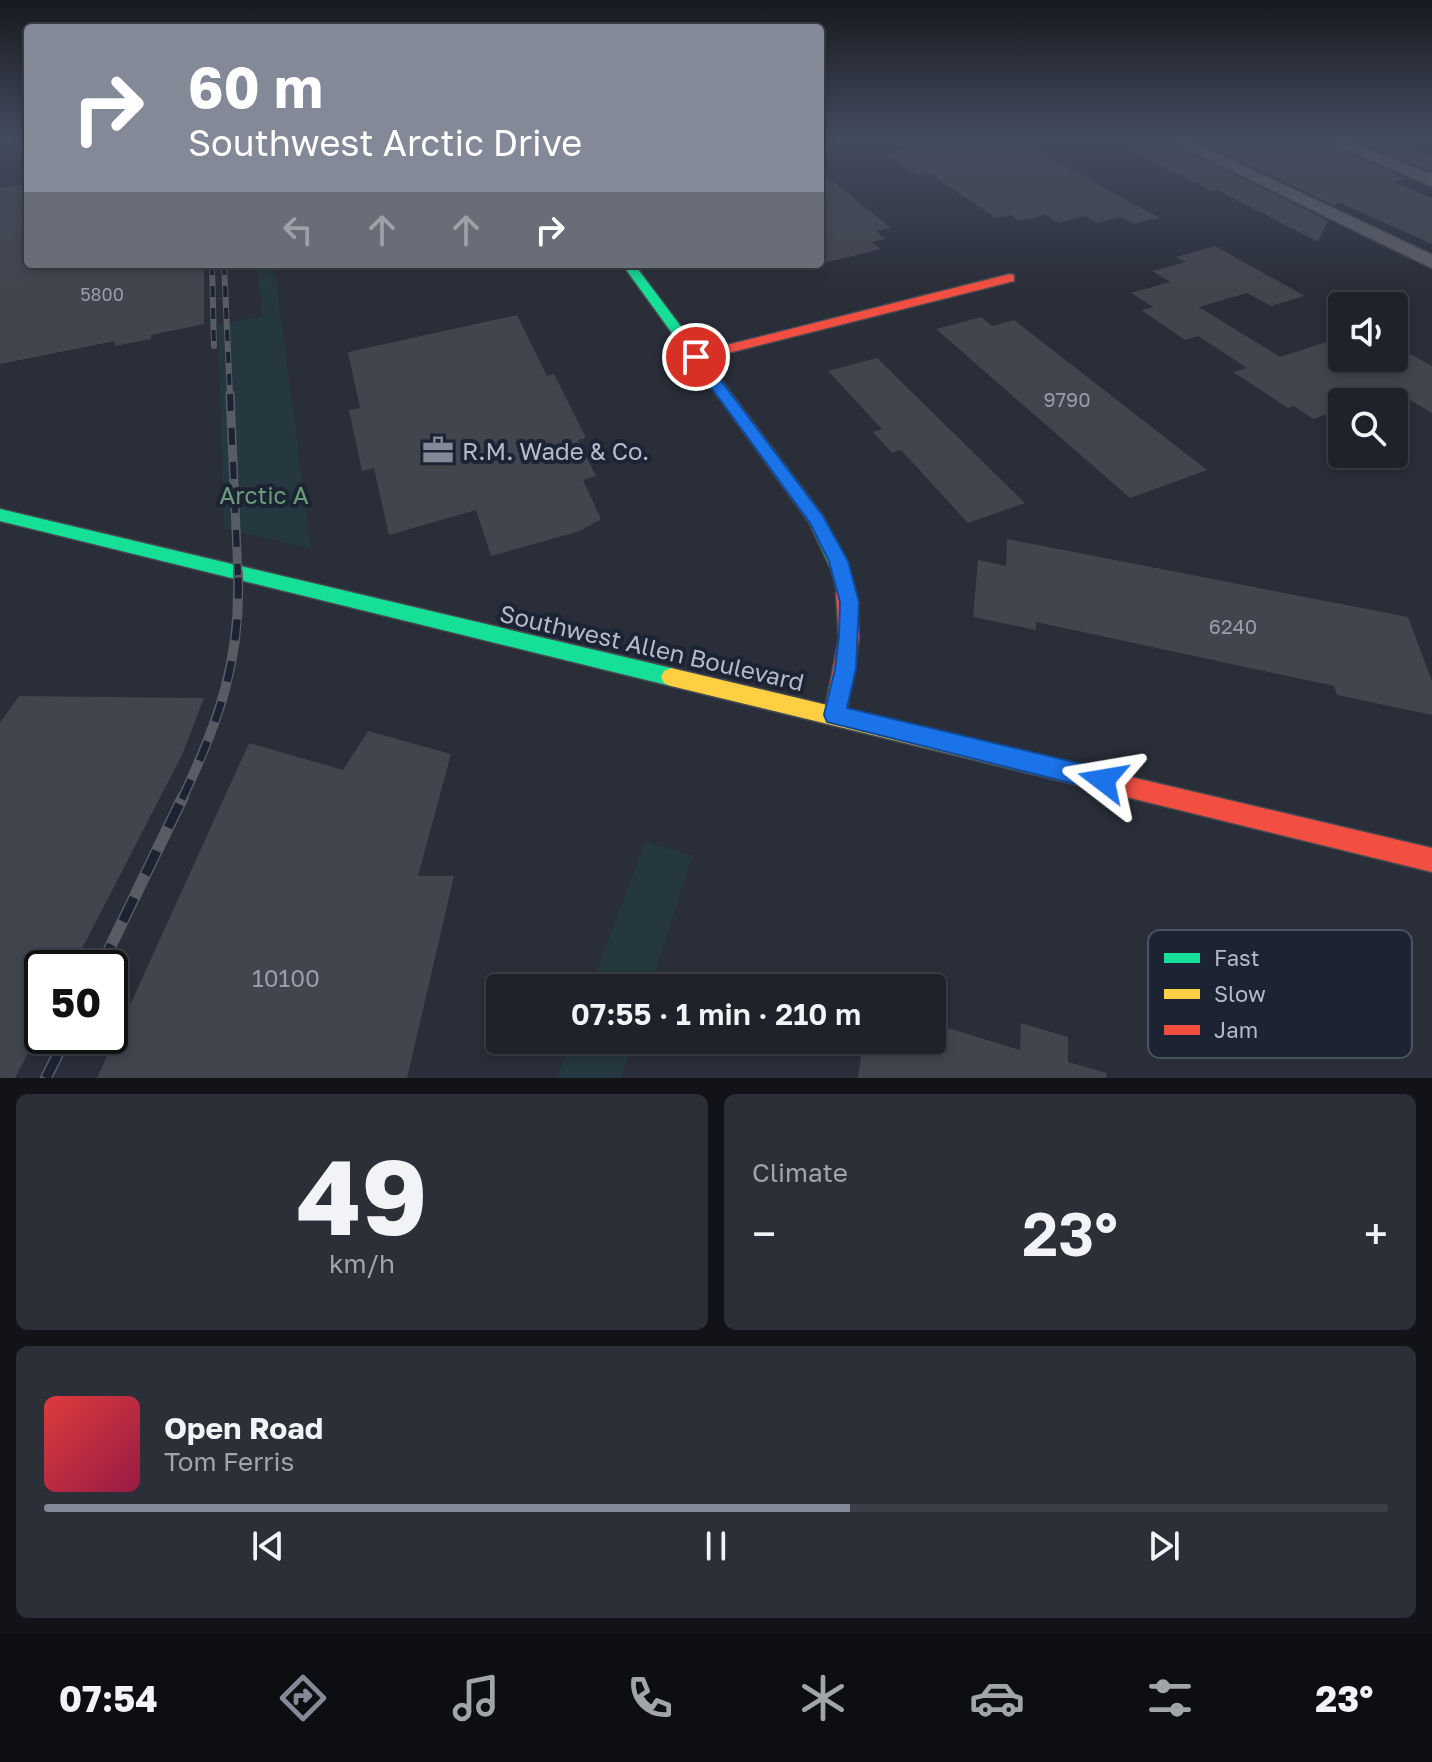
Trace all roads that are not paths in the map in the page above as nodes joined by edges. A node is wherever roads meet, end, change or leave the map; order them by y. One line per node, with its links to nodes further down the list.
1 (1275, 187): 2 (street)
2 (1432, 262)
3 (631, 268): 5 (main road)
4 (1010, 278): 5 (main road)
5 (696, 357): 7 (main road)
6 (0, 515): 7 (main road, Southwest Allen Boulevard)
7 (835, 715): 8 (main road, Southwest Allen Boulevard)
8 (1432, 860)

